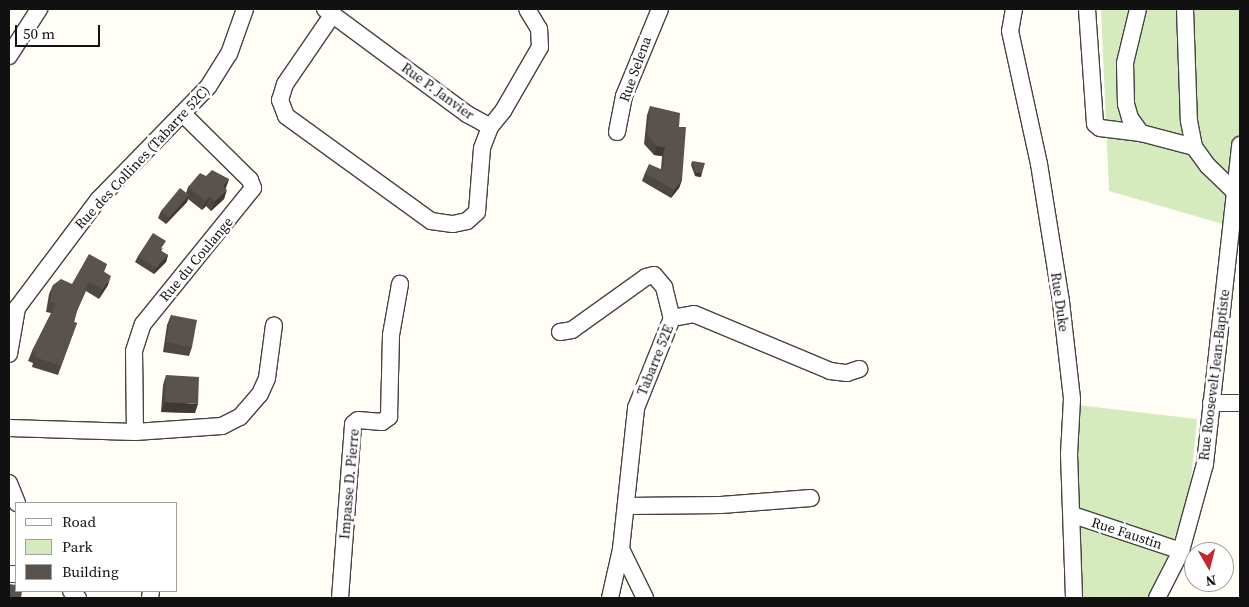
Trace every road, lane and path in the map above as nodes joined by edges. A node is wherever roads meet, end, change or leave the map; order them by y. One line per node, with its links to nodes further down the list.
1 (39, 9): 10 (street)
2 (245, 9): 11 (street, Rue des Collines (Tabarre 52C))
3 (527, 9): 12 (street)
4 (660, 9): 13 (street, Rue Selena)
5 (1014, 9): 34 (street, Rue Duke)
6 (1087, 9): 14 (street)
7 (1138, 9): 14 (street)
8 (1185, 9): 16 (street)
9 (329, 11): 12 (street, Rue P. Janvier); 12 (street)
10 (9, 56)
11 (183, 114): 20 (street, Rue des Collines (Tabarre 52C)); 29 (street, Rue du Coulange)
12 (490, 127)
13 (617, 132)
14 (1141, 133): 16 (street)
15 (1240, 144): 17 (street, Rue Roosevelt Jean-Baptiste)
16 (1194, 147): 17 (street)
17 (1235, 192): 18 (street, Rue Roosevelt Jean-Baptiste)
18 (1235, 239): 27 (street, Rue Roosevelt Jean-Baptiste)
19 (400, 284): 37 (street, Impasse D. Pierre)
20 (13, 309): 24 (street, Rue des Collines (Tabarre 52C))
21 (672, 318): 23 (street); 25 (street, Tabarre 52E); 33 (street, Tabarre 52E)
22 (274, 325): 29 (street)
23 (560, 332)
24 (9, 354)
25 (859, 369)
26 (1240, 403): 27 (street)
27 (1211, 404): 36 (street, Rue Roosevelt Jean-Baptiste)
28 (9, 428): 29 (street)
29 (135, 432)
30 (9, 483): 32 (street)
31 (811, 498): 33 (street)
32 (17, 502)
33 (627, 506): 35 (street, Tabarre 52E)
34 (1073, 515): 36 (street, Rue Faustin); 40 (street, Rue Duke)
35 (622, 549): 38 (street, Tabarre 52E); 39 (street)
36 (1181, 551): 41 (street, Rue Roosevelt Jean-Baptiste)
37 (340, 598)
38 (610, 598)
39 (645, 598)
40 (1074, 598)
41 (1157, 598)

